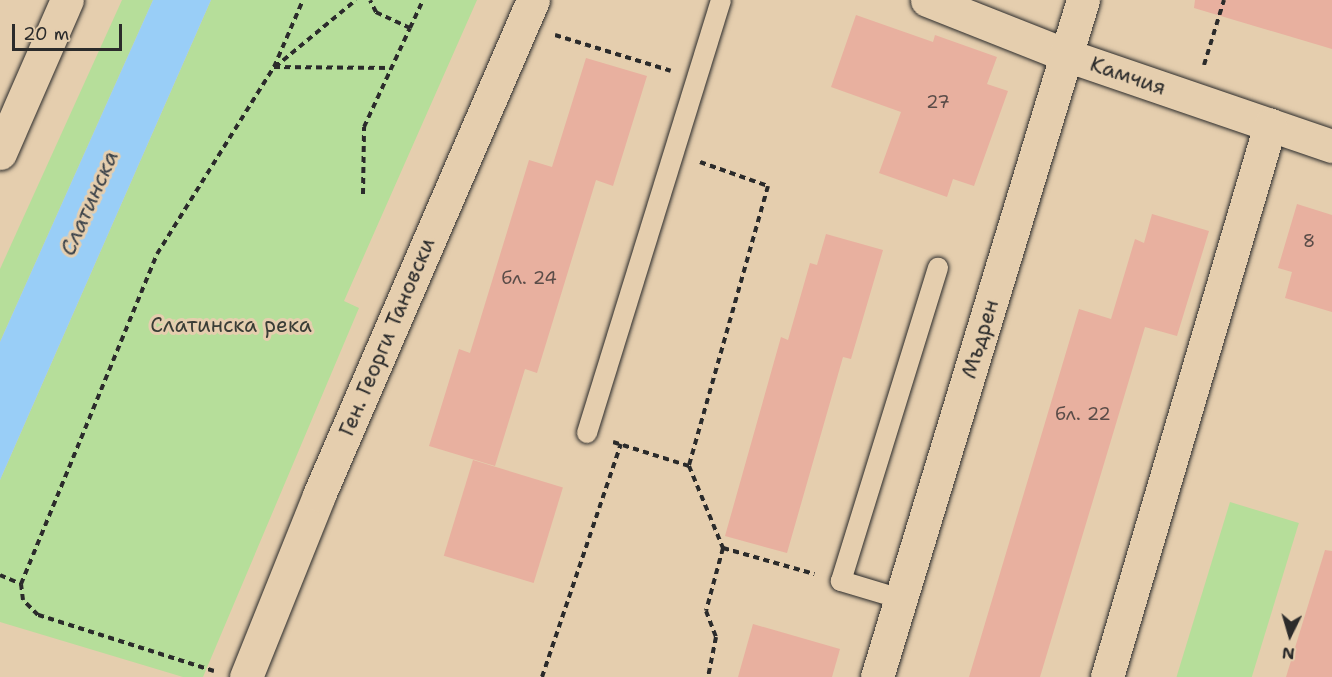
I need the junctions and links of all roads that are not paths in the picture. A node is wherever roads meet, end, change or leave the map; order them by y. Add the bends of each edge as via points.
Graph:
1 (67, 0) edge
2 (721, 0) edge
3 (927, 0) edge
4 (1083, 0) edge
5 (528, 12) edge
6 (1066, 55) junction
7 (1270, 125) junction
8 (1332, 146) edge
9 (0, 153) edge
10 (938, 268) dead end
11 (587, 433) road end
12 (901, 598) junction
13 (235, 676) edge
14 (877, 677) edge
15 (1107, 677) edge

1 - 9 street
2 - 11 lane
3 - 6 street, Камчия
4 - 6 street, Мъдрен
5 - 13 street, Ген. Георги Тановски via 319,495
6 - 7 street, Камчия
6 - 12 street, Мъдрен
7 - 8 street, Камчия
7 - 15 street
10 - 12 lane via 842,581
12 - 14 street, Мъдрен

